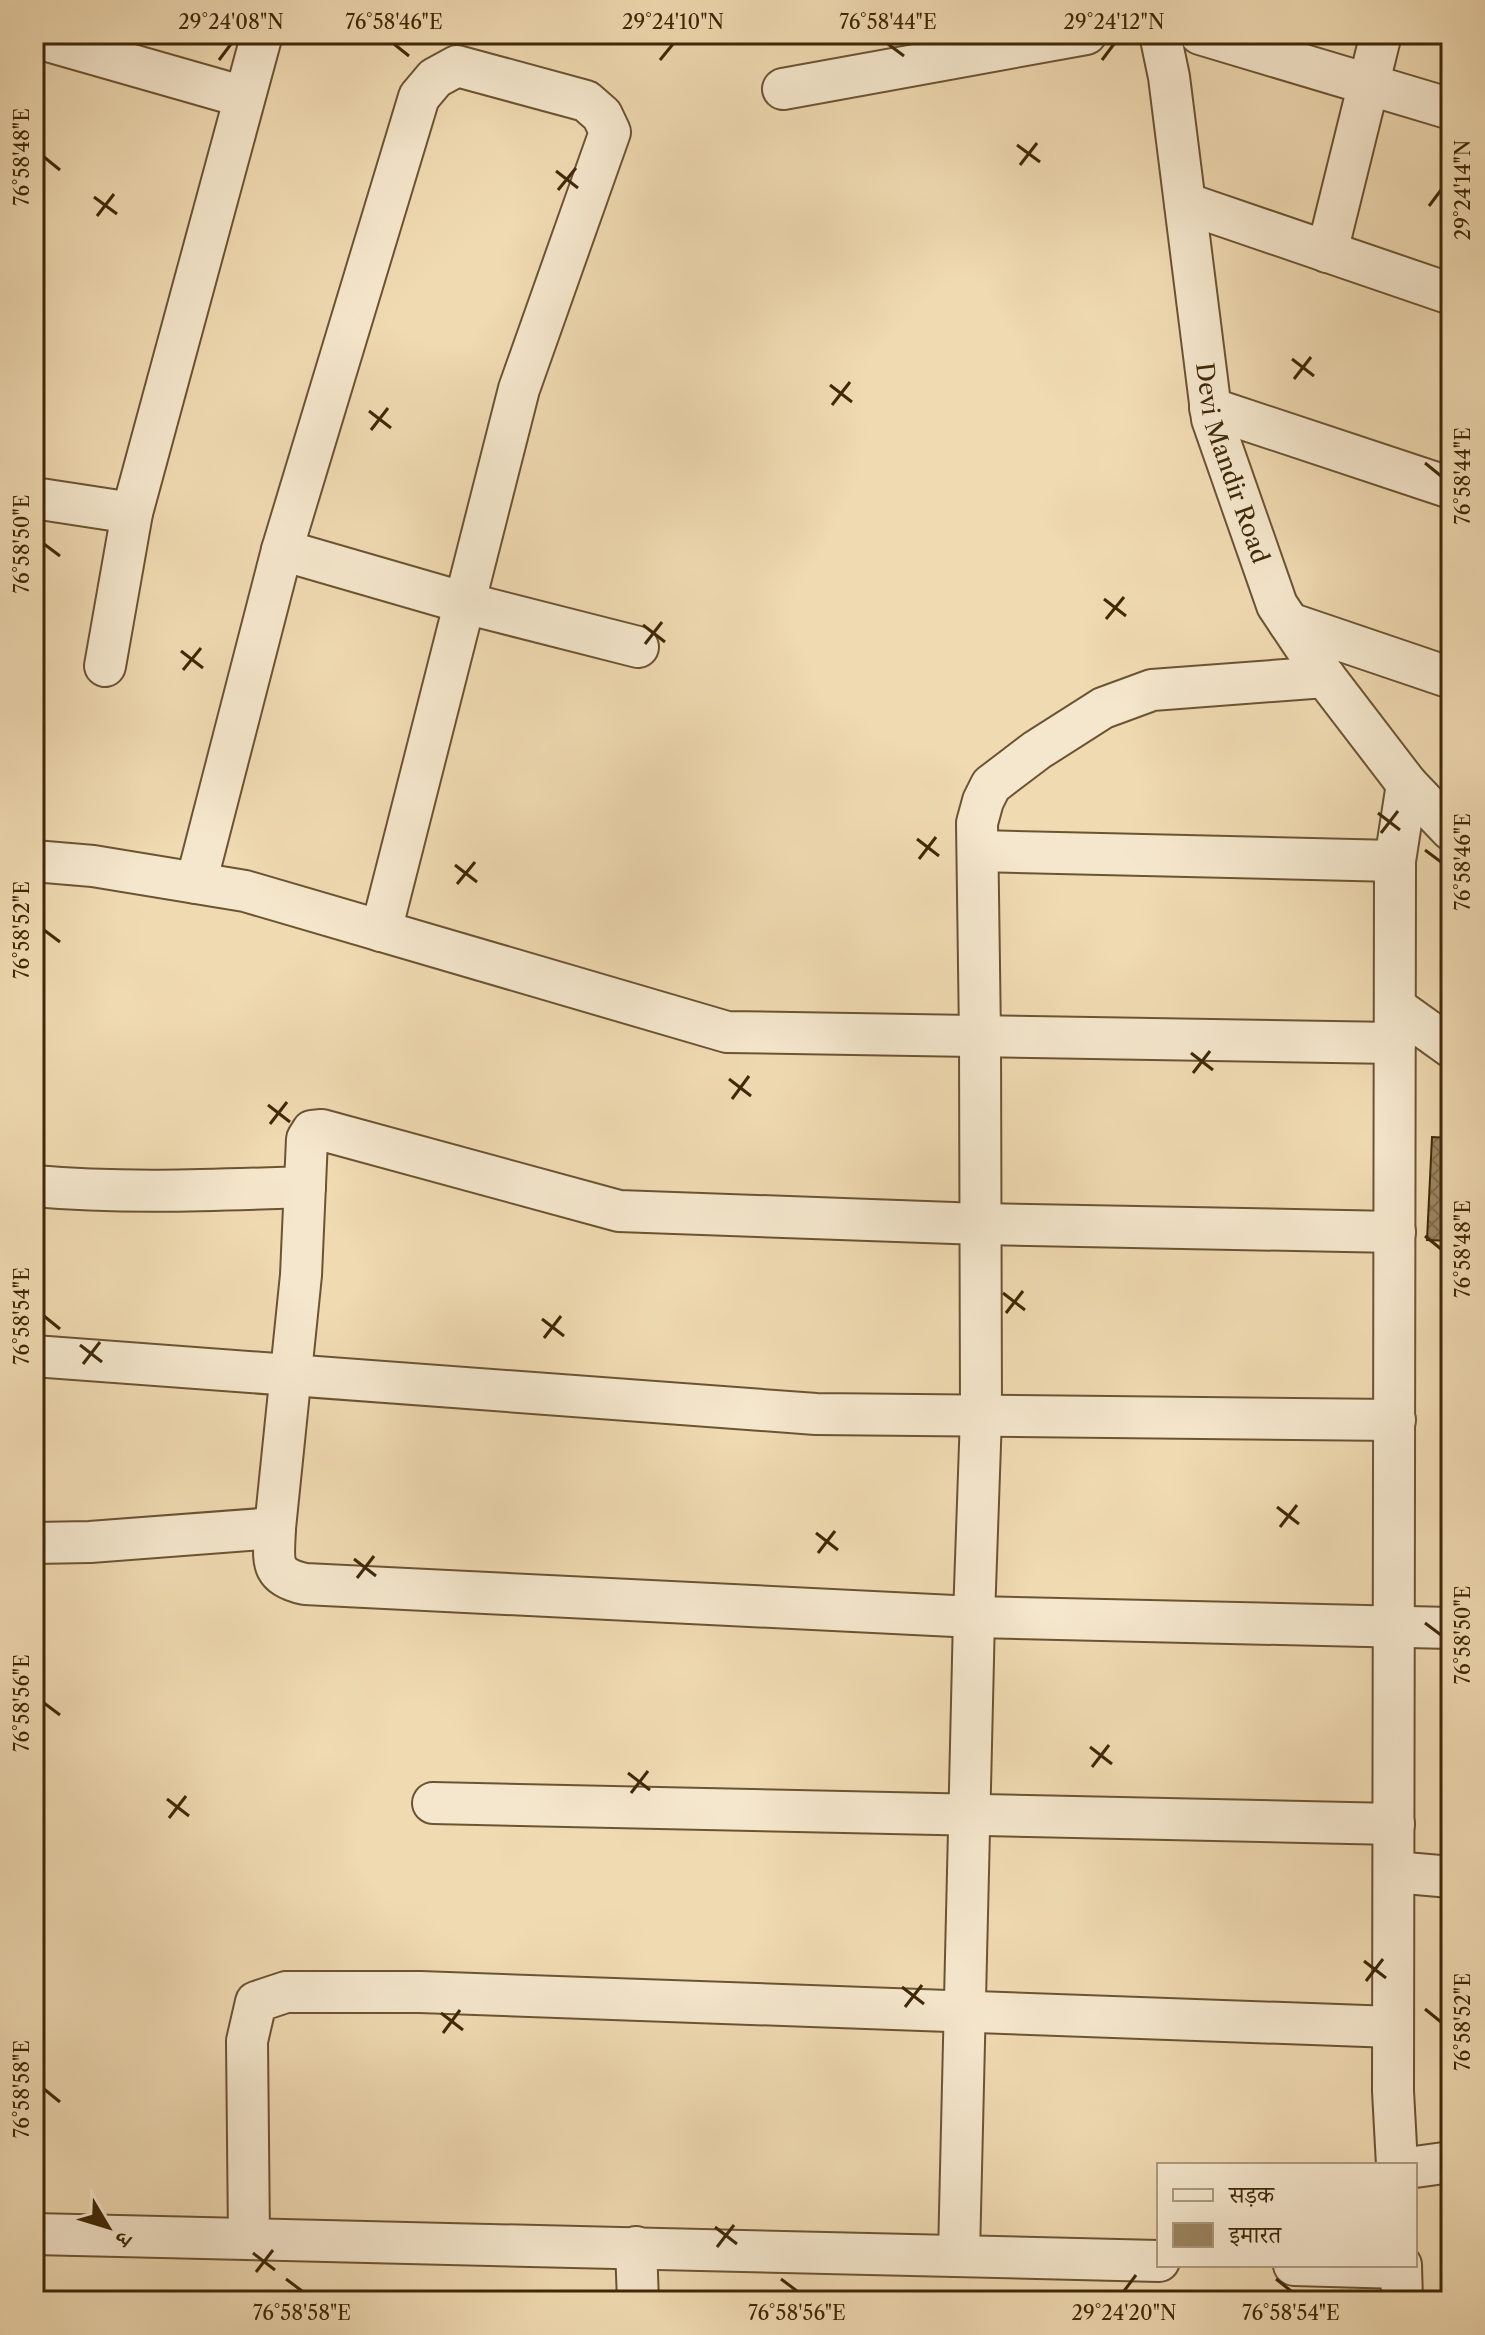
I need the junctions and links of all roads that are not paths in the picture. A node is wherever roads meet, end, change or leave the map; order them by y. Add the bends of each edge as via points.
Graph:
1 (262, 34) edge
2 (1086, 34) edge
3 (1160, 34) edge
4 (1200, 34) edge
5 (1381, 34) edge
6 (34, 37) edge
7 (1369, 84) junction
8 (783, 89) dead end
9 (244, 97) junction
10 (1451, 109) edge
11 (1185, 203) junction
12 (1327, 252) junction
13 (1451, 294) edge
14 (1210, 408) junction
15 (1451, 488) edge
16 (34, 498) edge
17 (132, 513) junction
18 (282, 550) junction
19 (465, 603) junction
20 (1289, 623) junction
21 (638, 647) dead end
22 (105, 666) dead end
23 (1325, 677) junction
24 (1451, 678) edge
25 (1407, 784) junction
26 (1451, 830) edge
27 (978, 851) junction
28 (34, 861) edge
29 (1395, 861) junction
30 (196, 883) junction
31 (381, 931) junction
32 (1395, 1025) junction
33 (980, 1036) junction
34 (1451, 1047) edge
35 (34, 1186) edge
36 (305, 1187) junction
37 (981, 1224) junction
38 (1395, 1232) junction
39 (34, 1356) edge
40 (291, 1374) junction
41 (981, 1416) junction
42 (1395, 1420) junction
43 (275, 1528) junction
44 (34, 1543) edge
45 (974, 1617) junction
46 (1394, 1626) junction
47 (1451, 1628) edge
48 (433, 1803) dead end
49 (969, 1813) junction
50 (1394, 1824) junction
51 (1394, 1872) junction
52 (1451, 1877) edge
53 (964, 2011) junction
54 (1393, 2027) junction
55 (1451, 2162) edge
56 (1397, 2163) edge
57 (1417, 2167) edge
58 (34, 2234) edge
59 (249, 2239) junction
60 (636, 2247) junction
61 (959, 2255) junction
62 (1157, 2261) edge
63 (1310, 2267) edge
64 (1401, 2278) edge
65 (638, 2301) edge

1 - 9 street
2 - 8 street
3 - 11 street, Devi Mandir Road
4 - 7 street
5 - 7 street
6 - 9 street
7 - 10 street
7 - 12 street
9 - 17 street
11 - 12 street
11 - 14 street, Devi Mandir Road
12 - 13 street
14 - 15 street
14 - 20 street, Devi Mandir Road via 1277,605
16 - 17 street
17 - 22 street
18 - 19 street
18 - 19 street via 419,97 435,78 457,66 586,101 602,115 610,132 519,389
18 - 30 street
19 - 21 street
19 - 31 street
20 - 23 street, Devi Mandir Road
20 - 24 street
23 - 25 street, Devi Mandir Road
23 - 27 street via 1152,690 1103,708 991,785 977,823
25 - 26 street, Devi Mandir Road
25 - 29 street
27 - 29 street
27 - 33 street
28 - 30 street
29 - 32 street
30 - 31 street via 245,891
31 - 33 street via 727,1032
32 - 33 street
32 - 34 street
32 - 38 street
33 - 37 street
35 - 36 street via 188,1191
36 - 37 street via 307,1139 312,1131 322,1130 619,1211
36 - 40 street
37 - 38 street
37 - 41 street
38 - 42 street
39 - 40 street
40 - 41 street via 816,1414
40 - 43 street
41 - 42 street
41 - 45 street
42 - 46 street
43 - 44 street
43 - 45 street via 278,1572 288,1581 305,1584
45 - 46 street
45 - 49 street
46 - 47 street
46 - 50 street
48 - 49 street
49 - 50 street
49 - 53 street
50 - 51 street
51 - 52 street
51 - 54 street
53 - 54 street
53 - 59 street via 286,1992 256,2002 247,2041
53 - 61 street
54 - 56 street
55 - 57 street
58 - 59 street
59 - 60 street
60 - 61 street
60 - 65 street
61 - 62 street
63 - 64 street

